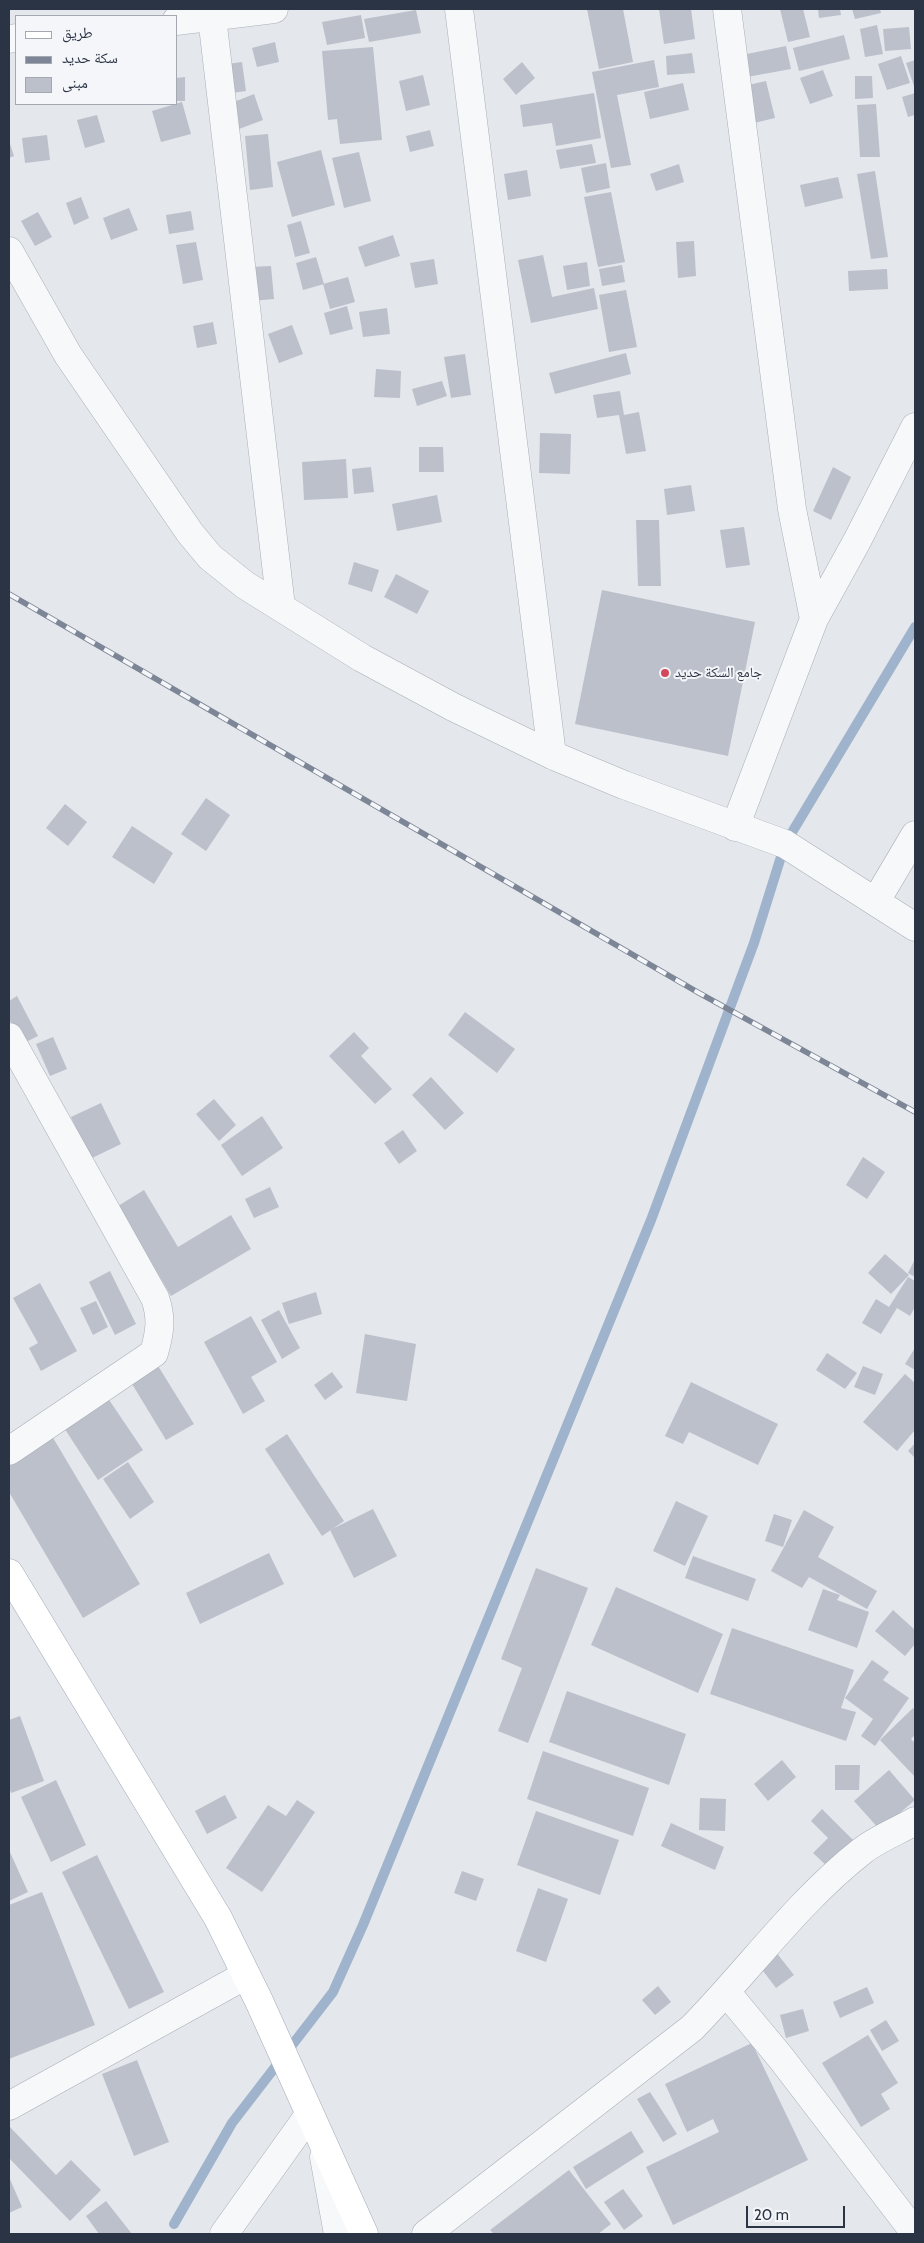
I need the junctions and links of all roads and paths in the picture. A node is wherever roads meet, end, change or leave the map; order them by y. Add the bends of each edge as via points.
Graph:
1 (274, 9) edge
2 (459, 9) edge
3 (727, 9) edge
4 (212, 17) junction
5 (178, 21) edge
6 (9, 252) edge
7 (915, 427) edge
8 (281, 607) junction
9 (814, 618) junction
10 (552, 755) junction
11 (735, 827) junction
12 (915, 835) edge
13 (876, 901) junction
14 (915, 928) edge
15 (9, 1037) edge
16 (9, 1451) edge
17 (9, 1573) edge
18 (915, 1821) edge
19 (246, 1975) junction
20 (727, 1992) junction
21 (9, 2106) edge
22 (310, 2115) junction
23 (915, 2233) edge
24 (224, 2234) edge
25 (338, 2234) edge
26 (364, 2234) edge
27 (426, 2234) edge

1 - 4 street
2 - 10 street
3 - 9 street via 792,509
4 - 5 street
4 - 8 street
6 - 8 street via 68,355 190,533 210,557
7 - 9 street
8 - 10 street via 362,658
9 - 11 street
10 - 11 street
11 - 13 street via 785,844
12 - 13 street
13 - 14 street
15 - 16 street via 155,1298 160,1332 154,1353
17 - 19 main road via 214,1910
18 - 20 street via 862,1850 790,1917
19 - 21 street
19 - 22 main road
20 - 23 street
20 - 27 street via 692,2028
22 - 24 street
22 - 25 street
22 - 26 main road

